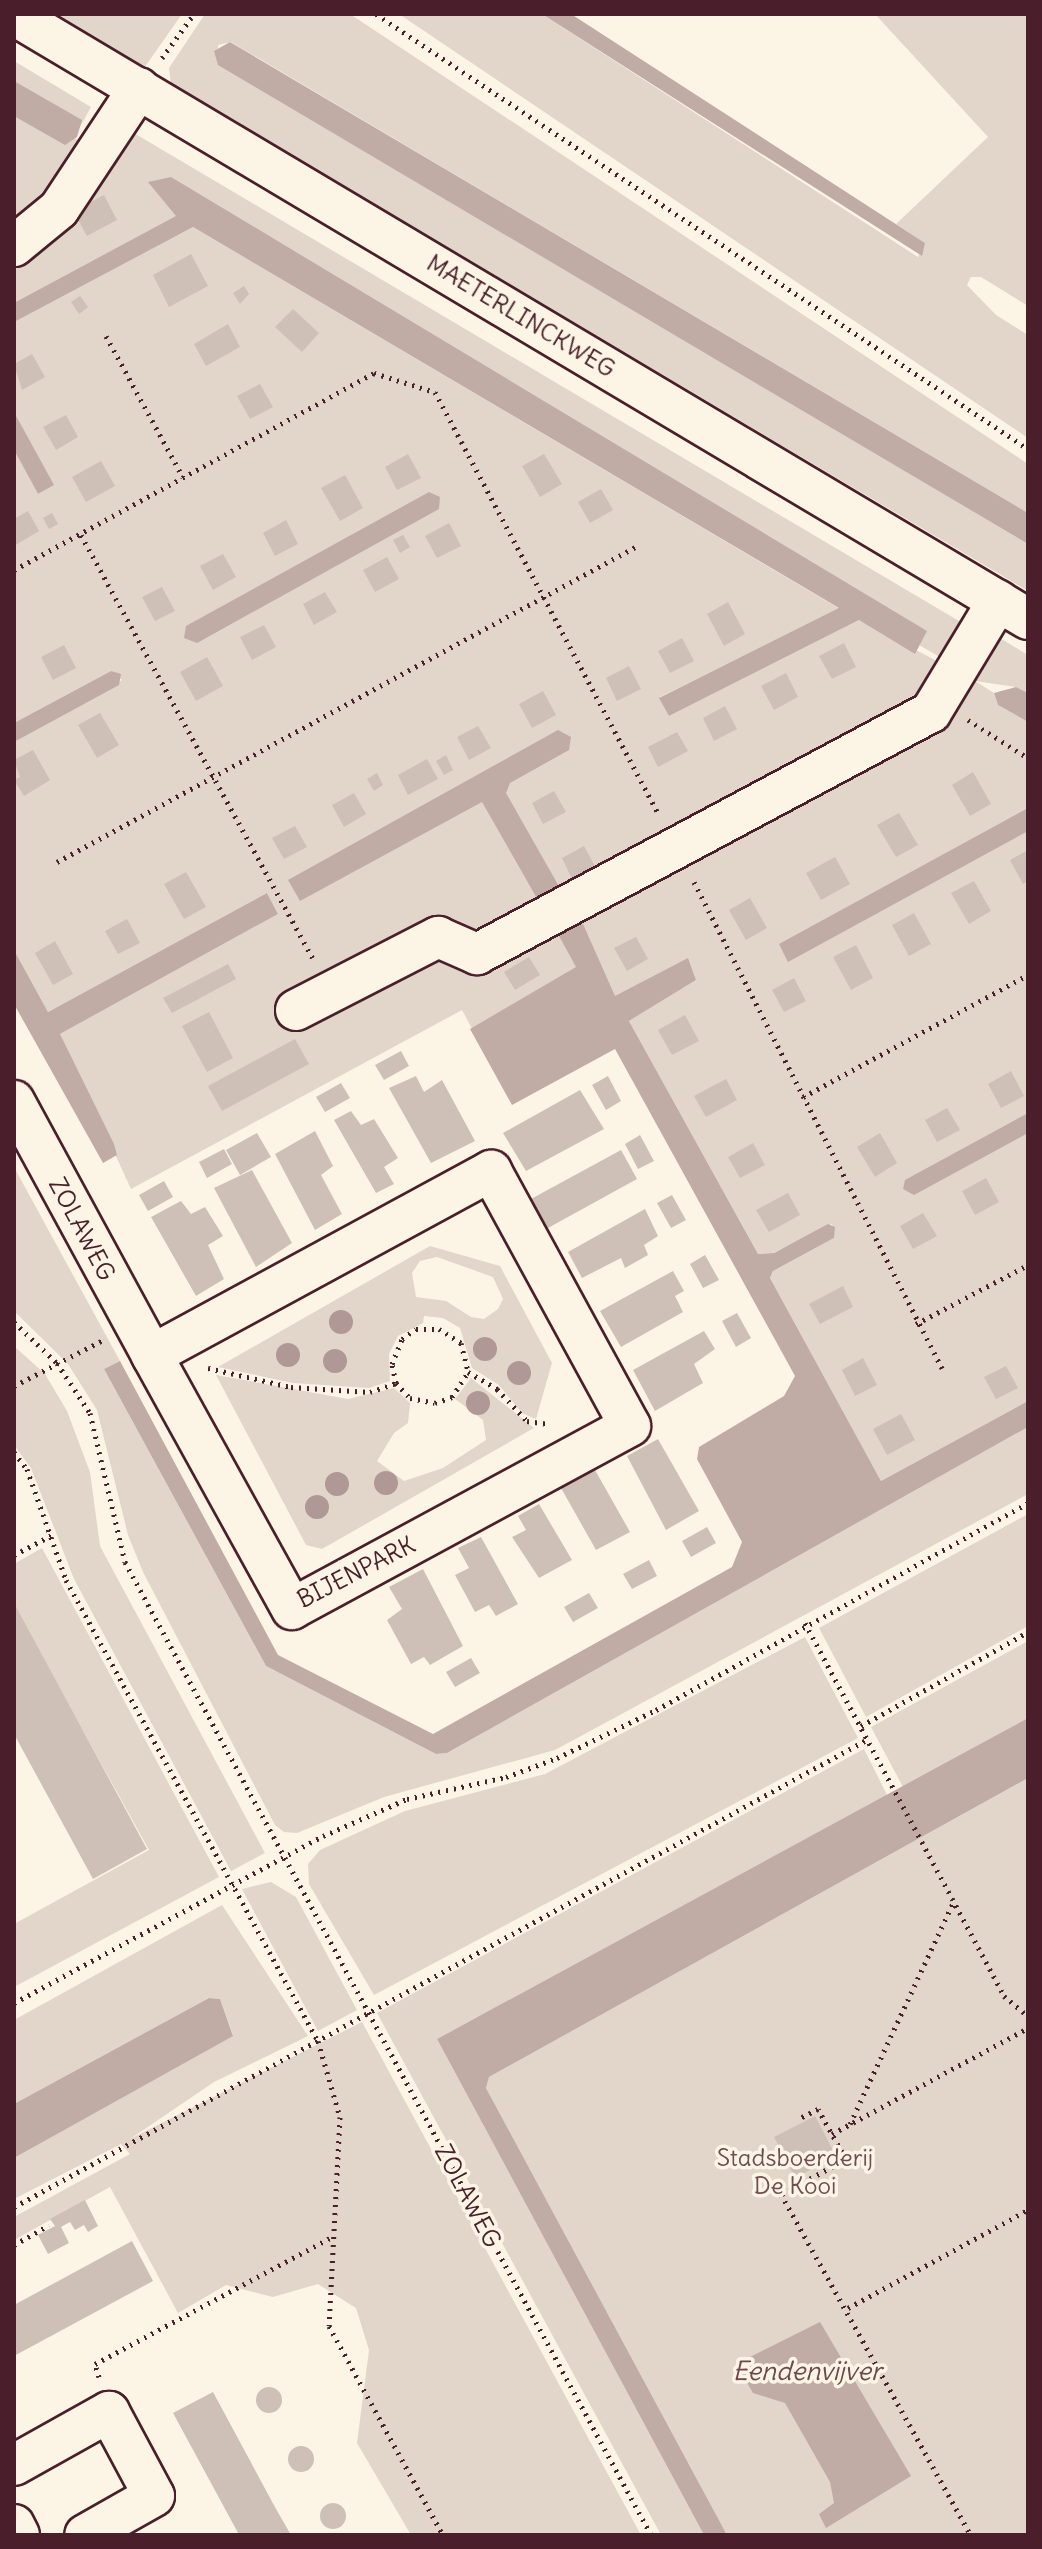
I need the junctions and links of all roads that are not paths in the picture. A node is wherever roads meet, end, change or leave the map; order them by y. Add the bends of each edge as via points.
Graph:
1 (14, 15) edge
2 (139, 88) junction
3 (14, 246) edge
4 (1013, 610) edge
5 (296, 1010) dead end
6 (14, 1101) edge
7 (142, 1340) junction
8 (14, 2465) edge
9 (14, 2525) edge
10 (19, 2535) edge
11 (85, 2535) edge

1 - 2 street, MAETERLINCKWEG
2 - 3 street via 59,209
2 - 4 street, MAETERLINCKWEG
4 - 5 street via 931,712 477,954 438,937
6 - 7 street, ZOLAWEG
7 - 7 street, BIJENPARK via 292,1609 630,1426 491,1171
8 - 11 street via 109,2412 154,2496
9 - 10 street

